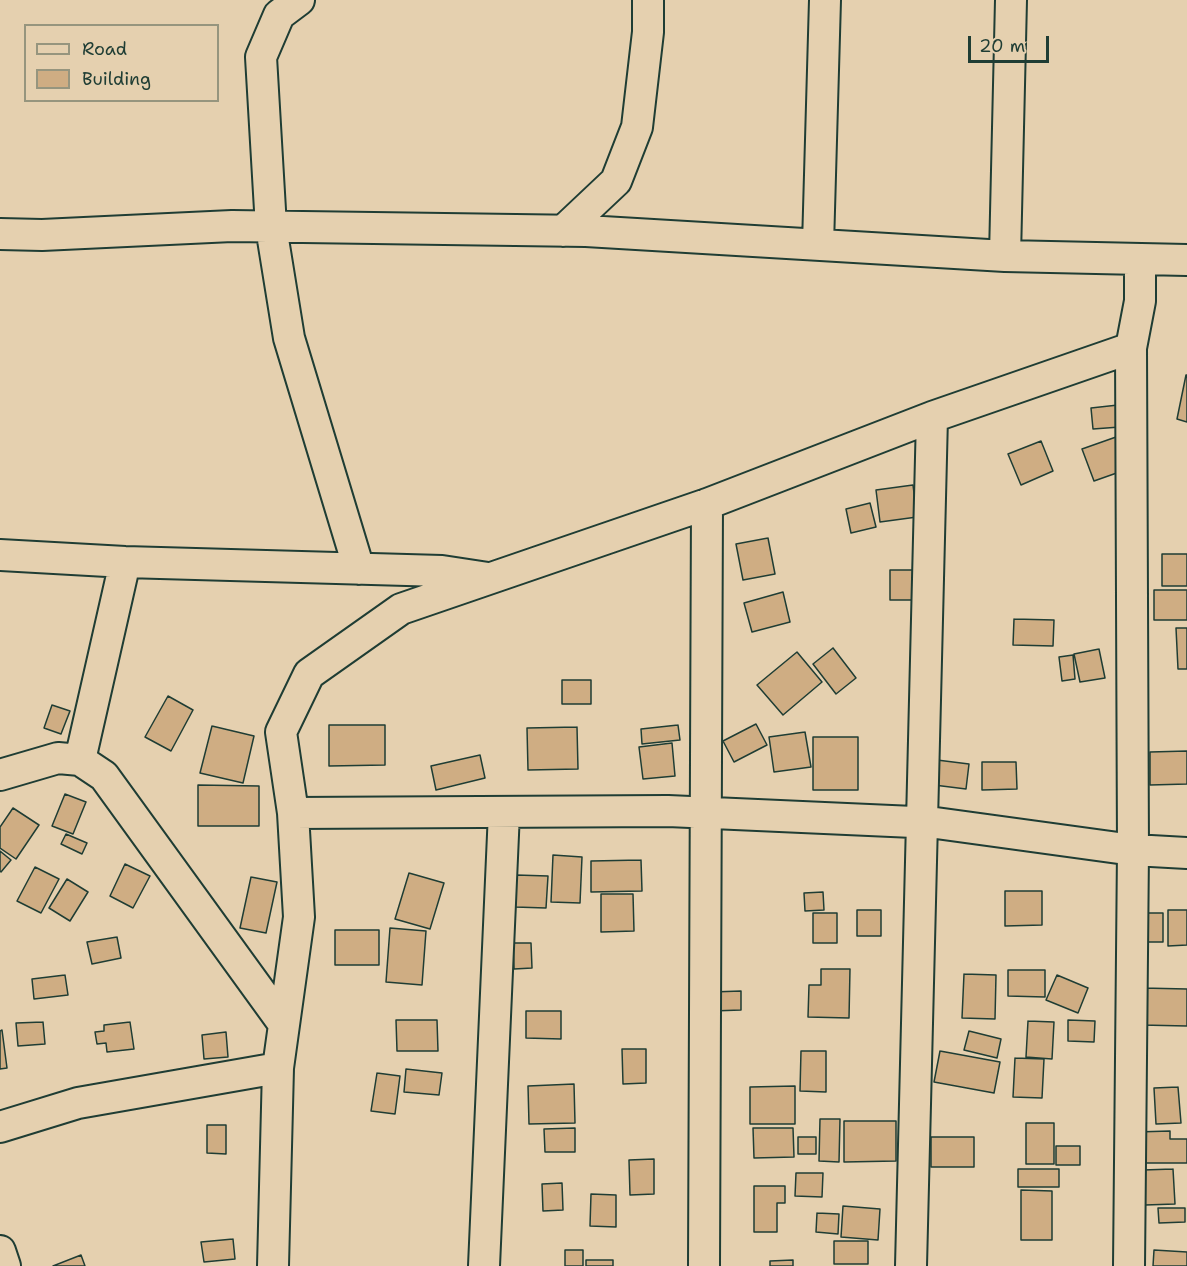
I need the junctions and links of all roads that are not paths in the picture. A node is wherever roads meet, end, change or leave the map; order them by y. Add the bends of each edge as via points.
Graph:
1 (299, 0) edge
2 (648, 0) edge
3 (825, 0) edge
4 (1011, 0) edge
5 (271, 227) junction
6 (563, 231) junction
7 (0, 234) edge
8 (818, 245) junction
9 (1005, 256) junction
10 (1140, 260) junction
11 (1187, 260) edge
12 (1131, 348) junction
13 (932, 417) junction
14 (707, 504) junction
15 (0, 555) edge
16 (125, 562) junction
17 (359, 568) junction
18 (492, 578) junction
19 (80, 759) junction
20 (0, 775) edge
21 (504, 812) junction
22 (293, 813) junction
23 (705, 813) junction
24 (921, 823) junction
25 (1133, 850) junction
26 (1187, 853) edge
27 (283, 1023) junction
28 (278, 1068) junction
29 (0, 1127) edge
30 (0, 1251) edge
31 (5, 1266) edge
32 (273, 1266) edge
33 (484, 1266) edge
34 (704, 1266) edge
35 (911, 1266) edge
36 (1129, 1266) edge

1 - 5 street via 279,15 261,57
2 - 6 street via 637,127 616,181
3 - 8 street
4 - 9 street
5 - 6 street
5 - 7 street
5 - 17 street via 289,338
6 - 8 street
8 - 9 street
9 - 10 street
10 - 11 street
10 - 12 street via 1140,301
12 - 13 street
12 - 25 street
13 - 14 street
13 - 24 street
14 - 18 street
14 - 23 street
15 - 16 street
16 - 17 street
16 - 19 street
17 - 18 street via 442,571
18 - 22 street via 401,609 309,674 281,732
19 - 20 street via 58,758
19 - 27 street via 104,776
21 - 22 street
21 - 23 street
21 - 33 street
22 - 27 street via 298,917
23 - 24 street
23 - 34 street
24 - 25 street
24 - 35 street
25 - 26 street
25 - 36 street
27 - 28 street
28 - 29 street via 78,1103
28 - 32 street
30 - 31 street

